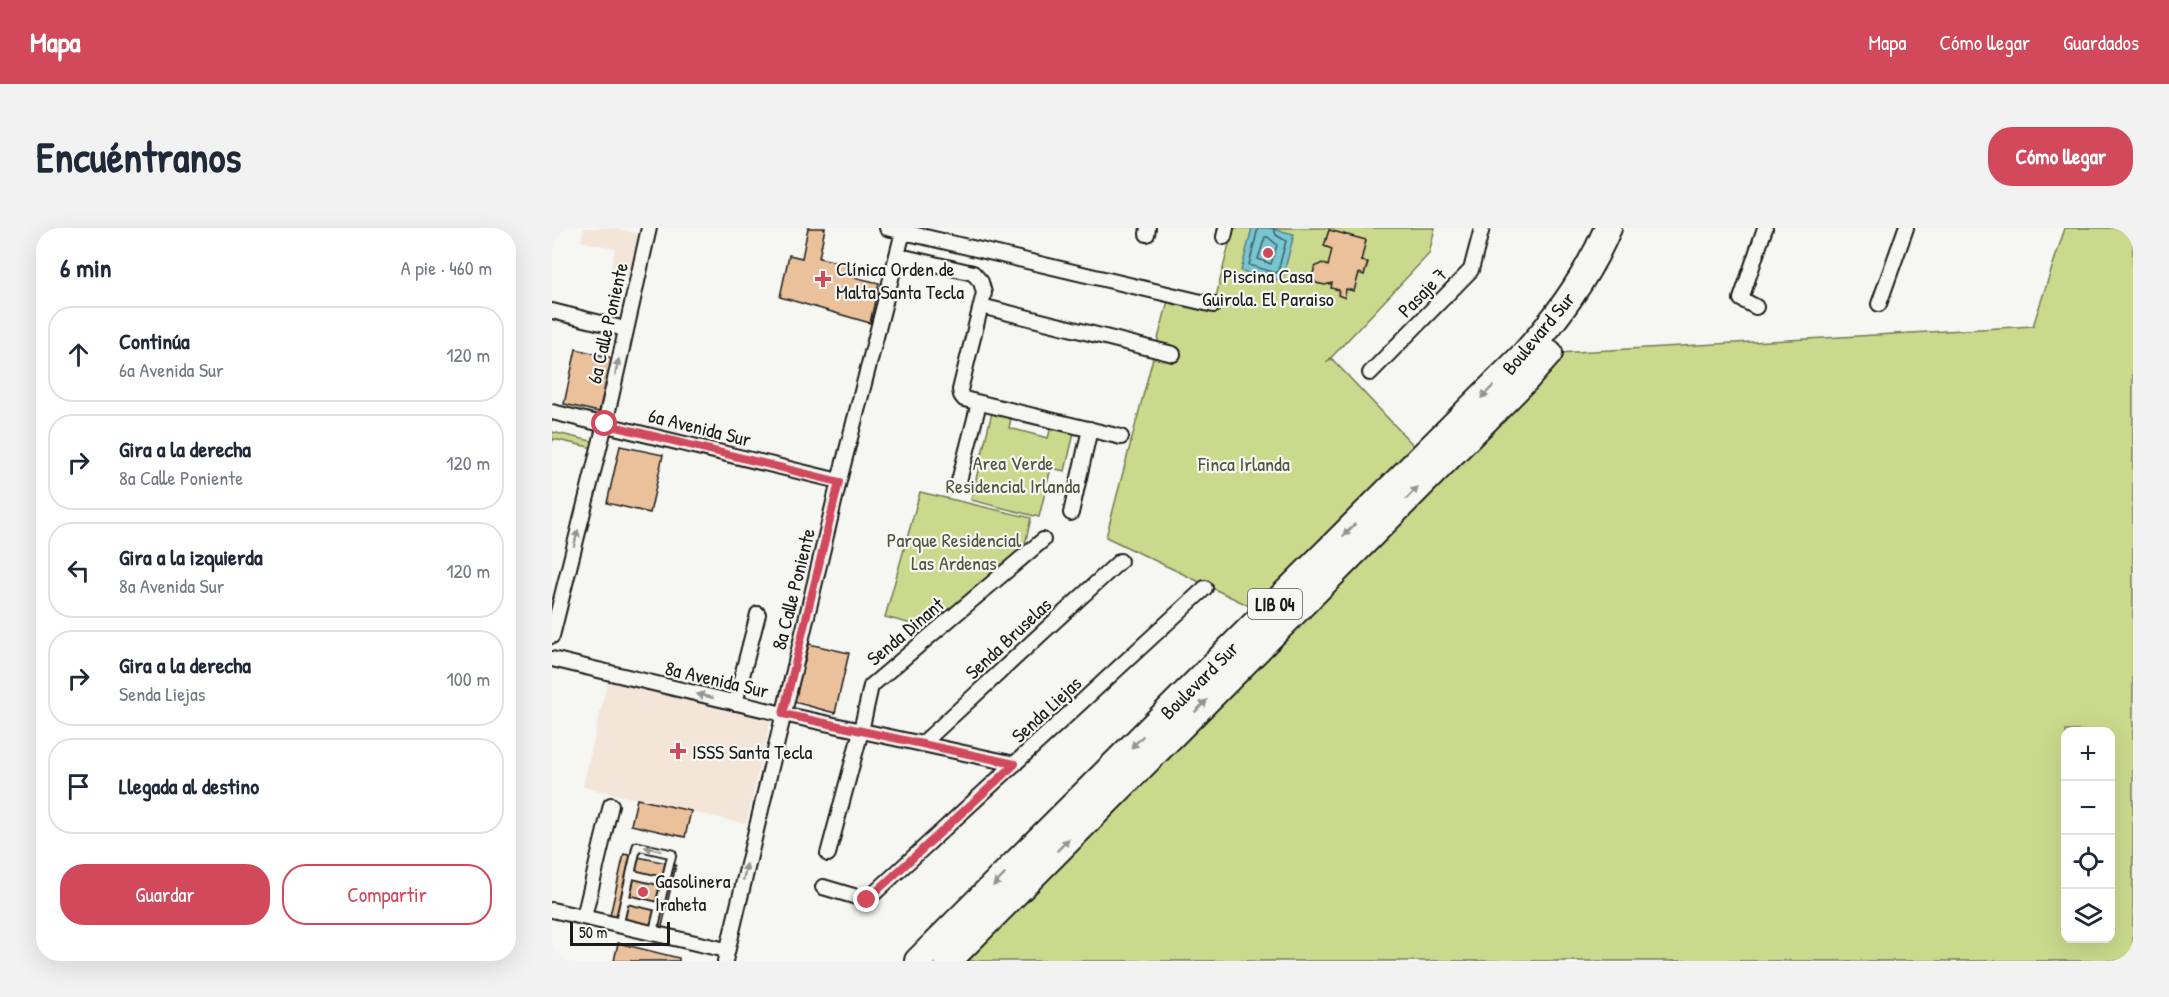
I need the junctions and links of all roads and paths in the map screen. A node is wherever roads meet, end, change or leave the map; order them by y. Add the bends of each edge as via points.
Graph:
1 (649, 228) edge
2 (887, 228) edge
3 (1482, 228) edge
4 (1608, 228) edge
5 (1624, 228) edge
6 (1765, 228) edge
7 (1906, 228) edge
8 (904, 230) edge
9 (897, 257) junction
10 (1879, 304) dead end
11 (1214, 305) dead end
12 (981, 306) junction
13 (1756, 307) dead end
14 (552, 312) edge
15 (625, 329) junction
16 (1173, 354) dead end
17 (1370, 373) dead end
18 (979, 403) junction
19 (552, 412) edge
20 (605, 424) junction
21 (1090, 429) junction
22 (1121, 437) dead end
23 (959, 481) dead end
24 (839, 482) junction
25 (1071, 513) dead end
26 (1043, 540) dead end
27 (1120, 561) dead end
28 (1206, 588) dead end
29 (758, 614) dead end
30 (552, 636) edge
31 (552, 659) edge
32 (735, 703) junction
33 (783, 714) junction
34 (861, 731) junction
35 (922, 744) junction
36 (1015, 764) junction
37 (610, 805) dead end
38 (828, 854) dead end
39 (631, 874) junction
40 (665, 882) junction
41 (823, 887) dead end
42 (625, 899) junction
43 (660, 907) junction
44 (552, 910) edge
45 (584, 917) junction
46 (619, 925) junction
47 (653, 933) junction
48 (726, 955) edge
49 (918, 961) edge
50 (948, 961) edge

1 - 15 street, 6a Calle Poniente
2 - 8 street
3 - 17 street, Pasaje 7 via 1471,270
4 -> 49 highway, Boulevard Sur / LIB 04 via 1564,305 1524,355
50 -> 5 highway, Boulevard Sur / LIB 04 via 1525,380 1585,303
6 - 13 street via 1741,299
7 - 10 street
8 - 9 street, 8a Calle Poniente
8 - 11 street
9 - 12 street via 973,273 984,288
9 - 24 street, 8a Calle Poniente
12 - 16 street
12 - 18 street via 960,390 964,399
14 - 15 street
20 -> 15 street, 6a Calle Poniente
18 - 21 street
18 - 23 street
19 - 20 street, 6a Avenida Sur
20 - 24 street, 6a Avenida Sur
30 -> 20 street, 6a Calle Poniente
21 - 22 street
21 - 25 street
24 - 33 street, 8a Calle Poniente
26 - 34 street, Senda Dinant via 871,686
27 - 35 street, Senda Bruselas
28 - 36 street, Senda Liejas
29 - 32 street
32 -> 31 street, 8a Avenida Sur
32 - 33 street, 8a Avenida Sur
33 - 34 street, 8a Avenida Sur
48 -> 33 street, 8a Calle Poniente
34 - 35 street, 8a Avenida Sur
34 - 38 street, Senda Dinant
35 - 36 street, 8a Avenida Sur
36 - 41 street, Senda Liejas via 867,900
37 - 45 street
39 - 40 lane
40 -> 39 lane via 672,854 637,846
39 - 42 lane
40 - 43 lane
42 - 43 lane
42 - 46 lane
43 - 47 lane
44 - 45 street
45 - 46 street
46 - 47 street
47 - 48 street

